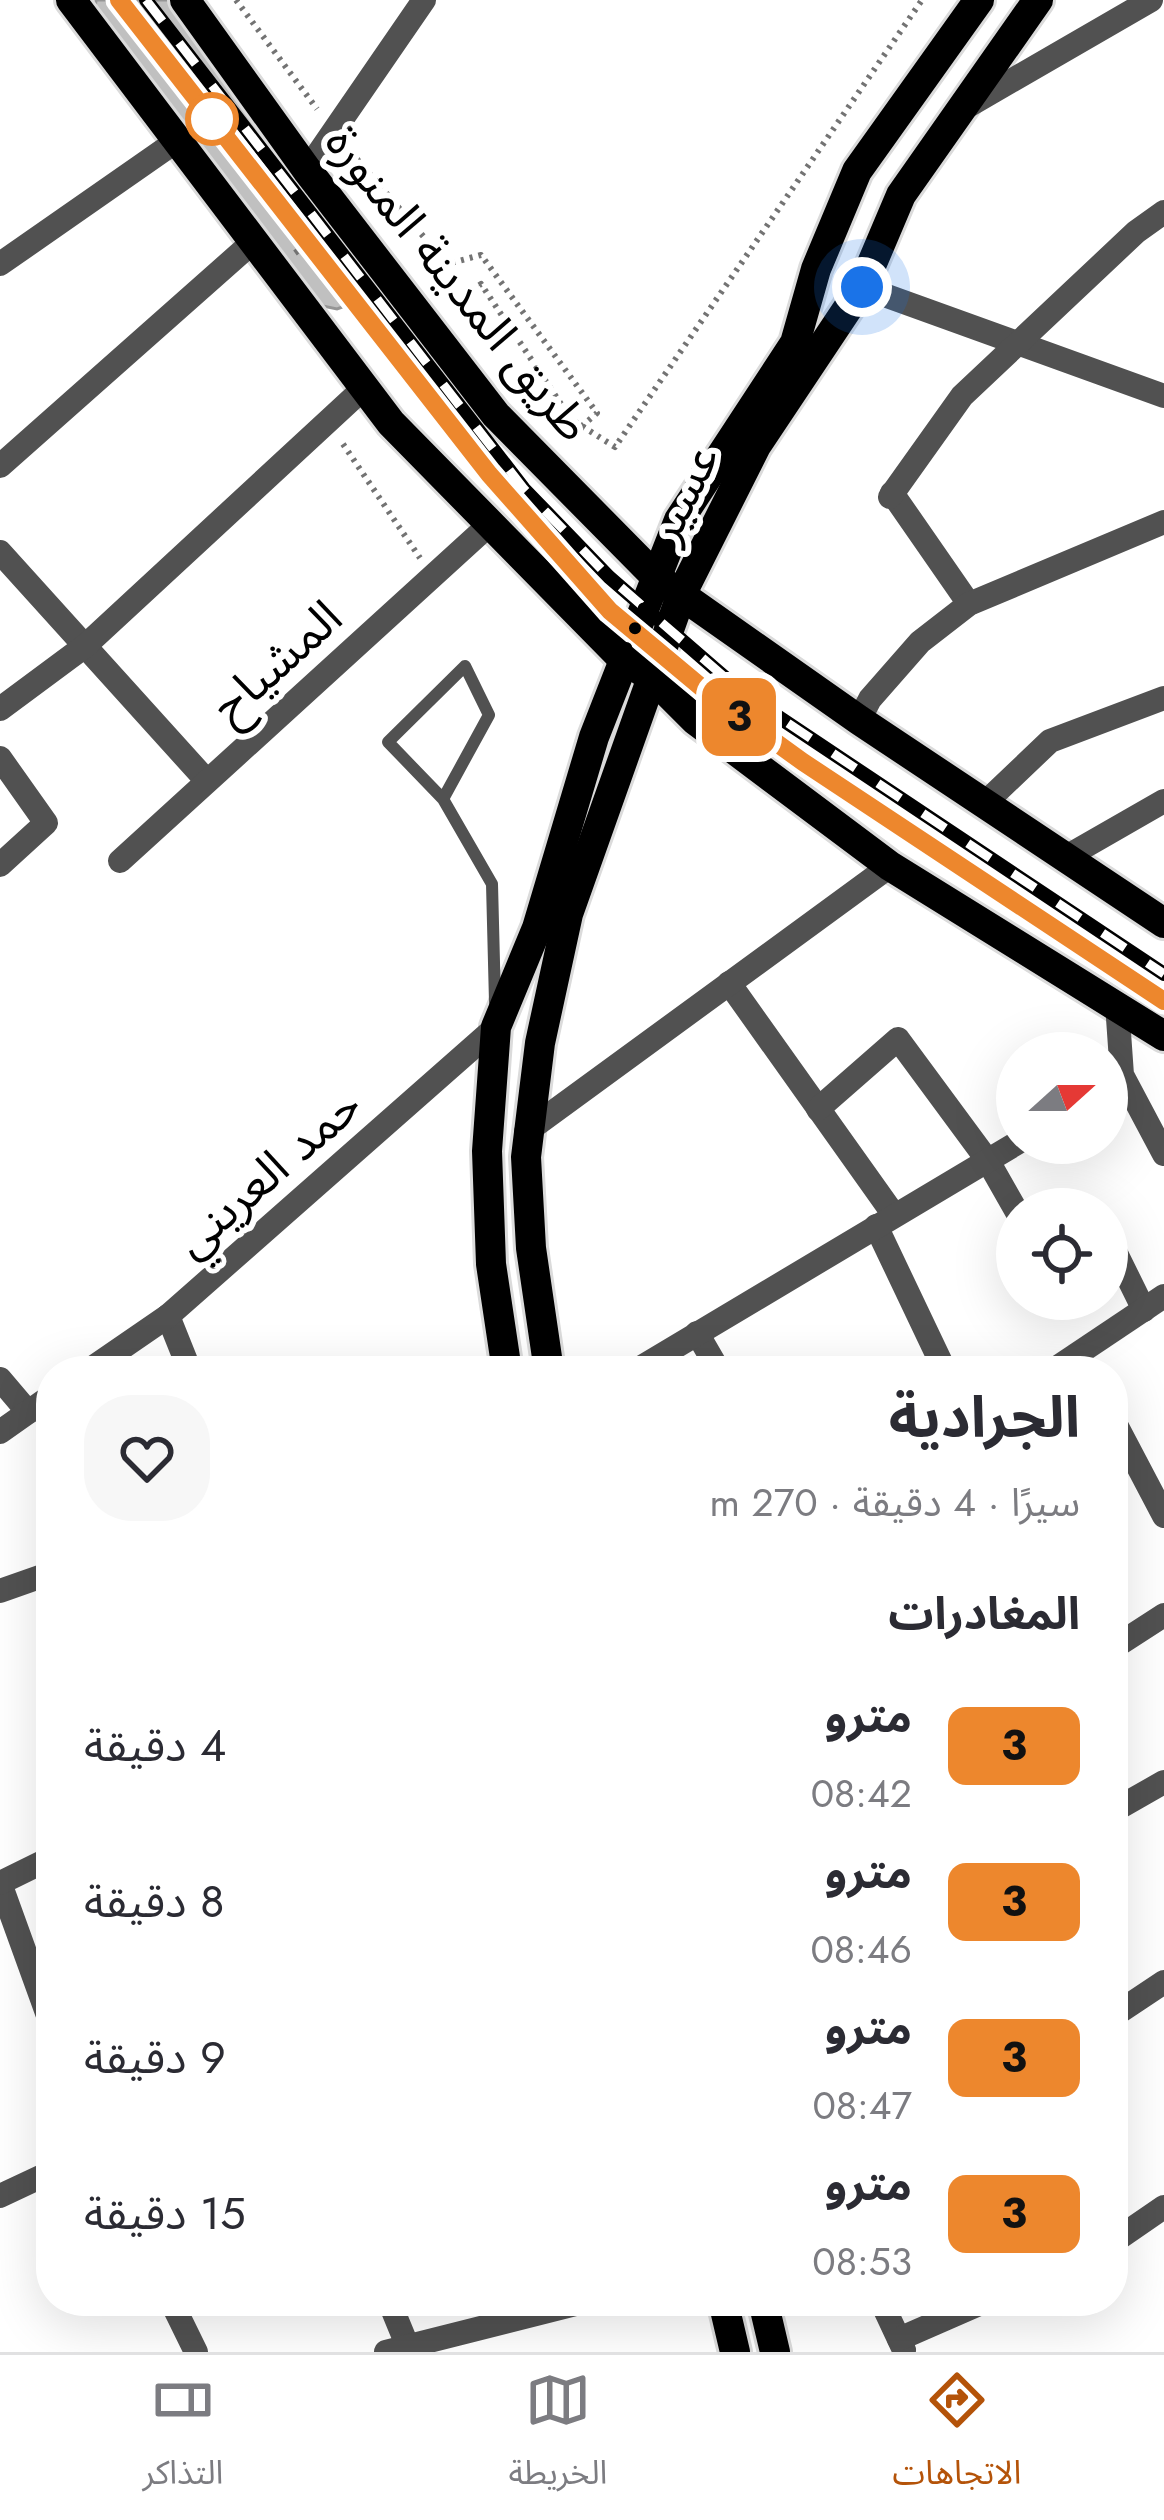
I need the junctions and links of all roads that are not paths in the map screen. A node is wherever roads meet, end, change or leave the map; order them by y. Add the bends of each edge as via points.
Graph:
1 (71, 0) edge
2 (185, 0) edge
3 (424, 0) edge
4 (979, 0) edge
5 (1038, 0) edge
6 (1151, 0) edge
7 (960, 110) junction
8 (178, 140) junction
9 (307, 170) junction
10 (1164, 212) edge
11 (254, 241) junction
12 (0, 264) edge
13 (862, 287) junction
14 (1016, 345) junction
15 (365, 387) junction
16 (1164, 396) edge
17 (0, 466) edge
18 (1164, 522) edge
19 (490, 524) junction
20 (0, 552) edge
21 (670, 585) junction
22 (969, 604) junction
23 (85, 646) junction
24 (622, 658) junction
25 (654, 679) junction
26 (1164, 698) edge
27 (0, 709) edge
28 (859, 721) junction
29 (0, 758) edge
30 (206, 780) junction
31 (443, 799) junction
32 (1164, 801) edge
33 (986, 802) junction
34 (1068, 856) junction
35 (120, 861) dead end
36 (0, 865) edge
37 (890, 866) junction
38 (1164, 922) edge
39 (729, 982) junction
40 (1117, 1004) junction
41 (496, 1027) junction
42 (1116, 1032) edge
43 (1164, 1036) edge
44 (1128, 1100) edge
45 (818, 1109) junction
46 (526, 1132) junction
47 (1164, 1154) edge
48 (996, 1156) edge
49 (988, 1161) junction
50 (1003, 1188) edge
51 (885, 1220) junction
52 (1128, 1265) edge
53 (1154, 1303) edge
54 (168, 1316) junction
55 (697, 1334) junction
56 (110, 1356) edge
57 (184, 1356) edge
58 (505, 1356) edge
59 (547, 1356) edge
60 (660, 1356) edge
61 (710, 1356) edge
62 (939, 1356) edge
63 (1090, 1356) edge
64 (0, 1379) edge
65 (36, 1406) edge
66 (28, 1412) junction
67 (0, 1432) edge
68 (1128, 1448) edge
69 (1164, 1516) edge
70 (36, 1579) edge
71 (0, 1592) edge
72 (1164, 1615) edge
73 (1128, 1638) edge
74 (1164, 1782) edge
75 (1128, 1802) edge
76 (36, 1865) edge
77 (0, 1883) edge
78 (10, 1946) edge
79 (1164, 1982) edge
80 (36, 1995) edge
81 (1128, 2006) edge
82 (36, 2179) edge
83 (0, 2196) edge
84 (1164, 2207) edge
85 (1128, 2232) edge
86 (178, 2316) edge
87 (393, 2316) edge
88 (526, 2316) edge
89 (727, 2316) edge
90 (767, 2316) edge
91 (887, 2316) edge
92 (958, 2316) edge
93 (902, 2346) edge
94 (402, 2350) edge
95 (196, 2352) edge
96 (735, 2352) edge
97 (775, 2352) edge

1 - 8 main road
2 - 9 main road, طريق المدينة المنورة
3 - 9 street
4 - 21 main road, عسير via 857,171 794,343 680,520
5 - 7 main road, عسير
6 - 7 street
7 - 13 main road, عسير via 901,195
8 - 11 main road
8 - 12 street
9 - 21 main road, طريق المدينة المنورة via 496,416
10 - 14 street
11 - 15 main road
11 - 17 street
13 - 14 street
13 - 21 main road, عسير
14 - 16 street
14 - 22 street via 962,396 891,495
15 - 19 main road
15 - 23 street
18 - 22 street
19 - 24 main road
19 - 30 street, المشياح
20 - 23 street
21 - 24 main road, عسير
21 - 25 main road, عسير
21 - 28 main road, طريق المدينة المنورة
22 - 28 street via 920,642
23 - 27 street
23 - 30 street
24 - 25 main road
24 - 41 main road, عسير via 537,928
25 - 37 main road via 695,720
25 - 46 main road, عسير via 568,914
26 - 33 street via 1050,741
28 - 33 main road, طريق المدينة المنورة
29 - 36 street via 46,824
30 - 35 street, المشياح
31 - 31 lane via 388,742 465,666 489,715
31 - 41 lane via 492,884
32 - 34 street
33 - 34 main road, طريق المدينة المنورة
34 - 38 main road, طريق المدينة المنورة
37 - 39 street
37 - 40 main road
39 - 45 street
39 - 46 street
40 - 42 street
40 - 43 main road
41 - 54 street, حمد العريني
41 - 58 main road, عسير via 487,1151
44 - 47 street
45 - 49 street via 898,1039
45 - 51 street
46 - 59 main road, عسير
48 - 49 street
49 - 50 street
49 - 51 street
51 - 55 street
51 - 62 street
52 - 53 street
53 - 63 street
54 - 56 street, حمد العريني
54 - 57 street
55 - 60 street
55 - 61 street
64 - 66 street
65 - 66 street
66 - 67 street
68 - 69 street
70 - 71 street
72 - 73 street
74 - 75 street
76 - 77 street
77 - 78 street
78 - 80 street
79 - 81 street
82 - 83 street
84 - 85 street
86 - 95 street
87 - 94 street
88 - 94 street
89 - 96 main road
90 - 97 main road
91 - 93 street
92 - 93 street

